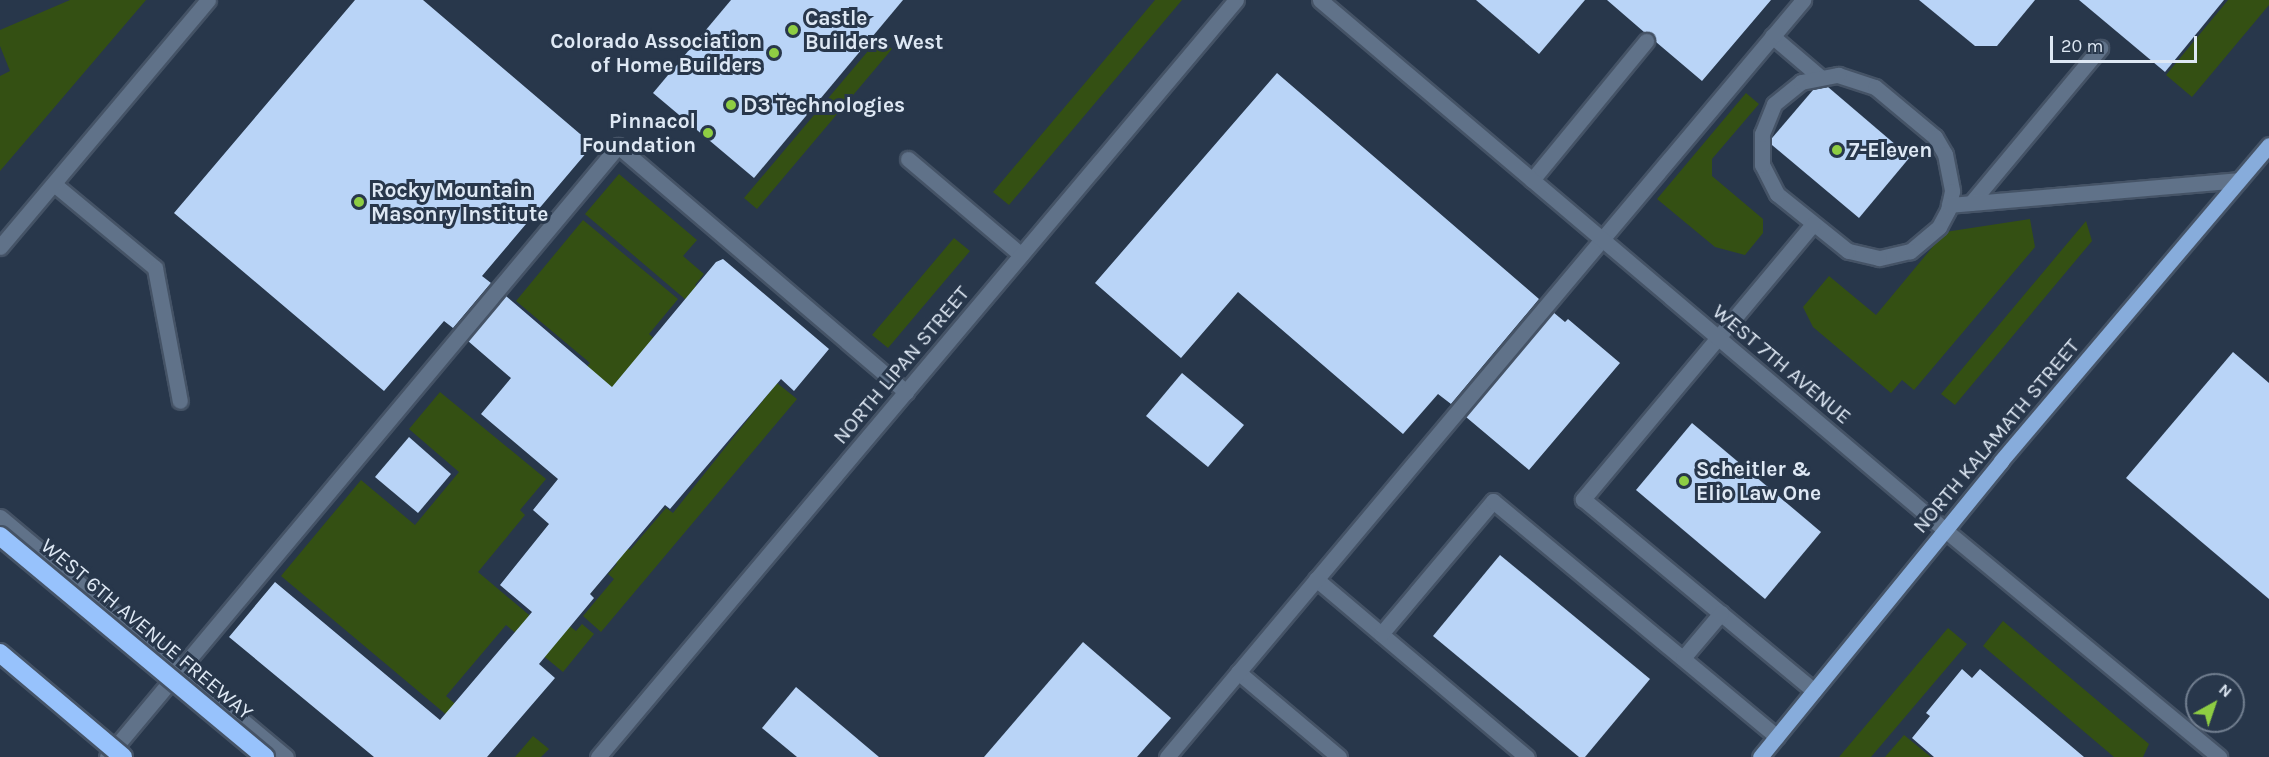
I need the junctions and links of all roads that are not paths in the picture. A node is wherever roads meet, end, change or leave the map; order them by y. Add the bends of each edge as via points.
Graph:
1 (208, 0) edge
2 (1236, 0) edge
3 (1320, 0) edge
4 (1803, 0) edge
5 (1772, 36) junction
6 (1646, 41) dead end
7 (2100, 48) dead end
8 (1820, 76) junction
9 (2269, 145) edge
10 (908, 159) dead end
11 (1532, 180) junction
12 (2239, 180) junction
13 (54, 184) junction
14 (1971, 203) junction
15 (1949, 205) junction
16 (1814, 224) junction
17 (1602, 239) junction
18 (0, 247) edge
19 (1021, 255) junction
20 (1718, 338) junction
21 (906, 392) junction
22 (180, 401) dead end
23 (0, 517) edge
24 (1945, 530) junction
25 (0, 536) edge
26 (1316, 579) junction
27 (1721, 613) junction
28 (1381, 634) junction
29 (0, 653) edge
30 (1683, 658) junction
31 (180, 669) junction
32 (1238, 672) junction
33 (1814, 691) junction
34 (1777, 737) junction
35 (106, 757) edge
36 (123, 757) edge
37 (264, 757) edge
38 (286, 757) edge
39 (598, 757) edge
40 (1167, 757) edge
41 (1339, 757) edge
42 (1527, 757) edge
43 (1760, 757) edge
44 (2219, 757) edge

1 - 13 street
2 - 19 street, NORTH LIPAN STREET
3 - 11 street, WEST 7TH AVENUE
4 - 5 street
5 - 8 street
5 - 17 street
6 - 11 street
7 - 14 street
8 - 15 street via 1838,75 1875,87 1935,137 1951,172
8 - 16 street via 1793,87 1774,104 1766,119 1760,150 1762,165 1777,194
9 - 12 main road, NORTH KALAMATH STREET
10 - 19 street
11 - 17 street, WEST 7TH AVENUE
12 - 14 street
12 - 24 main road, NORTH KALAMATH STREET
13 - 18 street
13 - 22 street via 155,268
14 - 15 street
15 - 16 street via 1940,227 1926,241 1895,257 1879,258 1848,251
16 - 20 street
17 - 20 street, WEST 7TH AVENUE
17 - 26 street
19 - 21 street, NORTH LIPAN STREET
20 - 24 street, WEST 7TH AVENUE
20 - 27 street via 1583,499
21 - 31 street via 618,146
21 - 39 street, NORTH LIPAN STREET
23 - 31 street
24 - 33 main road, NORTH KALAMATH STREET
24 - 44 street, WEST 7TH AVENUE
25 - 37 highway, WEST 6TH AVENUE FREEWAY, bridge
26 - 28 street
26 - 32 street
27 - 30 street
27 - 33 street
28 - 30 street via 1493,501
28 - 42 street
29 - 36 highway, bridge
30 - 34 street
31 - 35 street
31 - 38 street
32 - 40 street
32 - 41 street
33 - 34 main road, NORTH KALAMATH STREET
34 - 43 main road, NORTH KALAMATH STREET

